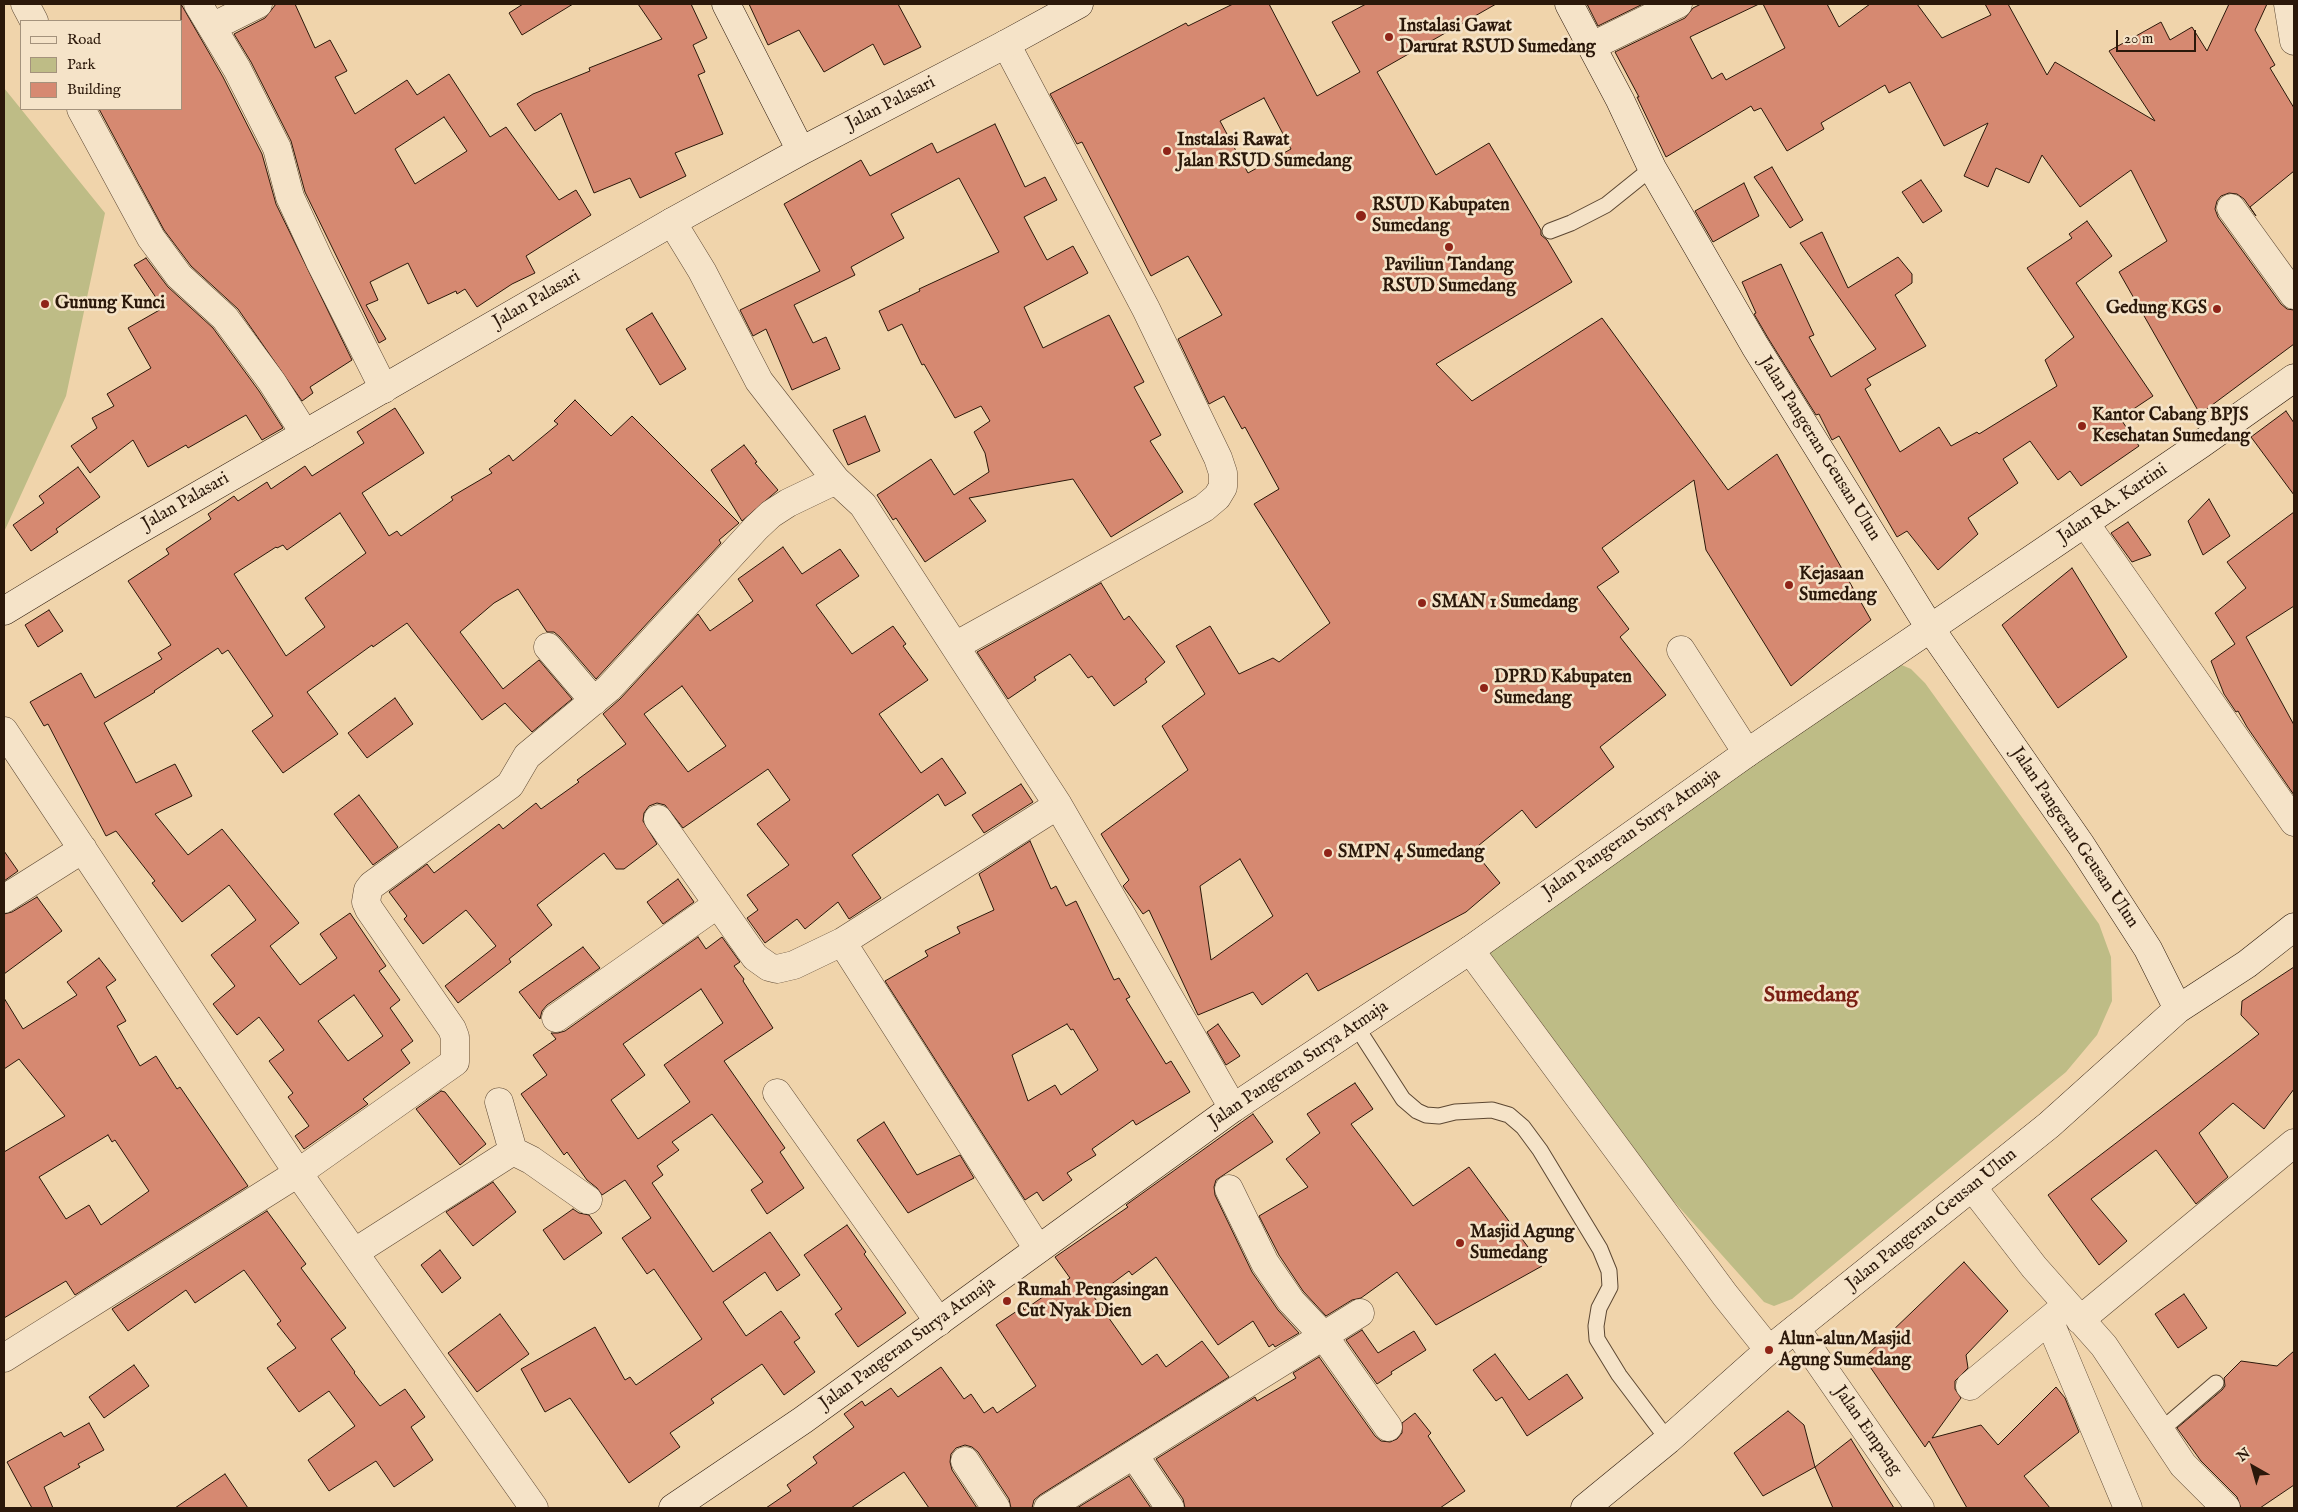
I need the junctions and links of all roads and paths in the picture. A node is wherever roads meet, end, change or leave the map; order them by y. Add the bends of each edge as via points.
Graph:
1 (25, 4) edge
2 (198, 4) edge
3 (258, 4) edge
4 (726, 4) edge
5 (1079, 4) edge
6 (1569, 4) edge
7 (1678, 4) edge
8 (2288, 4) edge
9 (33, 20) edge
10 (212, 27) junction
11 (2294, 41) edge
12 (1006, 44) junction
13 (1592, 46) junction
14 (82, 110) edge
15 (801, 151) junction
16 (1652, 168) junction
17 (2230, 208) dead end
18 (672, 222) junction
19 (1550, 231) dead end
20 (2294, 295) edge
21 (2294, 378) edge
22 (384, 389) junction
23 (305, 434) junction
24 (836, 480) junction
25 (2085, 523) junction
26 (4, 611) edge
27 (1930, 628) junction
28 (955, 646) junction
29 (548, 647) dead end
30 (1680, 650) dead end
31 (594, 700) junction
32 (4, 731) edge
33 (1747, 753) junction
34 (1058, 805) junction
35 (658, 819) dead end
36 (2294, 822) edge
37 (84, 850) junction
38 (4, 899) edge
39 (718, 904) junction
40 (2294, 927) edge
41 (842, 942) junction
42 (1470, 950) junction
43 (2178, 1009) junction
44 (556, 1018) dead end
45 (1356, 1026) junction
46 (777, 1092) dead end
47 (499, 1102) dead end
48 (1233, 1108) junction
49 (2294, 1143) edge
50 (513, 1151) junction
51 (298, 1173) junction
52 (1973, 1188) junction
53 (1229, 1189) dead end
54 (588, 1200) dead end
55 (1038, 1249) junction
56 (355, 1252) junction
57 (1360, 1313) dead end
58 (2065, 1315) junction
59 (939, 1322) junction
60 (1796, 1329) junction
61 (1323, 1335) junction
62 (1769, 1350) junction
63 (4, 1358) edge
64 (2216, 1383) dead end
65 (1970, 1386) dead end
66 (1388, 1427) dead end
67 (2160, 1431) junction
68 (1668, 1440) junction
69 (1134, 1455) junction
70 (965, 1461) dead end
71 (534, 1508) edge
72 (673, 1508) edge
73 (996, 1508) edge
74 (1048, 1508) edge
75 (1170, 1508) edge
76 (1585, 1508) edge
77 (1920, 1508) edge
78 (2128, 1508) edge
79 (2226, 1508) edge

1 - 9 street
2 - 10 street
3 - 10 street
4 - 15 street
5 - 12 street, Jalan Palasari
6 - 13 street, Jalan Pangeran Geusan Ulun
7 - 13 street
8 - 11 street
10 - 22 street via 277,148 290,197
12 - 15 street, Jalan Palasari
12 - 28 street via 1146,309 1218,458 1223,487 1217,498 1204,508
13 - 16 street, Jalan Pangeran Geusan Ulun
14 - 23 street via 152,238 180,276 225,318
15 - 18 street, Jalan Palasari
16 - 19 lane via 1606,205
16 - 27 street, Jalan Pangeran Geusan Ulun via 1755,346
17 - 20 street
18 - 22 street, Jalan Palasari
18 - 24 street via 702,271 759,381
21 - 25 street, Jalan RA. Kartini
22 - 23 street, Jalan Palasari
23 - 26 street, Jalan Palasari
24 - 28 street via 863,505
24 - 31 street via 788,503 761,523 624,673
25 - 27 street, Jalan RA. Kartini
25 - 36 street
27 - 33 street, Jalan Pangeran Surya Atmaja
27 - 43 street, Jalan Pangeran Geusan Ulun via 2081,845 2148,948
28 - 34 street
29 - 31 street
30 - 33 street
31 - 51 street via 527,756 505,790 368,890 366,902 369,909 452,1029 455,1062
32 - 37 street
33 - 42 street, Jalan Pangeran Surya Atmaja
34 - 41 street
34 - 48 street
35 - 39 street
37 - 38 street
37 - 51 street
39 - 41 street via 755,957 769,967 777,969 794,965
39 - 44 street
40 - 43 street via 2247,964
41 - 55 street
42 - 45 street, Jalan Pangeran Surya Atmaja
42 - 62 street
43 - 52 street, Jalan Pangeran Geusan Ulun via 2049,1125
45 - 48 street, Jalan Pangeran Surya Atmaja
45 - 68 lane via 1403,1099 1417,1111 1439,1116 1492,1110 1509,1115 1523,1127 1600,1249 1609,1271 1610,1287 1599,1308 1597,1339 1619,1375
46 - 59 street
47 - 50 street
48 - 55 street, Jalan Pangeran Surya Atmaja
49 - 58 street
50 - 54 street
50 - 56 street
51 - 56 street
51 - 63 street
52 - 58 street via 2034,1267
52 - 60 street, Jalan Pangeran Geusan Ulun
53 - 61 street via 1265,1263 1292,1301
55 - 59 street, Jalan Pangeran Surya Atmaja
56 - 71 street
57 - 61 street
58 - 65 street
58 - 67 street via 2104,1346
58 - 78 street
59 - 72 street, Jalan Pangeran Surya Atmaja
60 - 62 street, Jalan Pangeran Geusan Ulun
60 - 77 street, Jalan Empang
61 - 66 street
61 - 69 street
62 - 68 street, Jalan Pangeran Geusan Ulun
64 - 67 lane
67 - 79 street via 2183,1466
68 - 76 street, Jalan Pangeran Geusan Ulun
69 - 74 street
69 - 75 street
70 - 73 street

